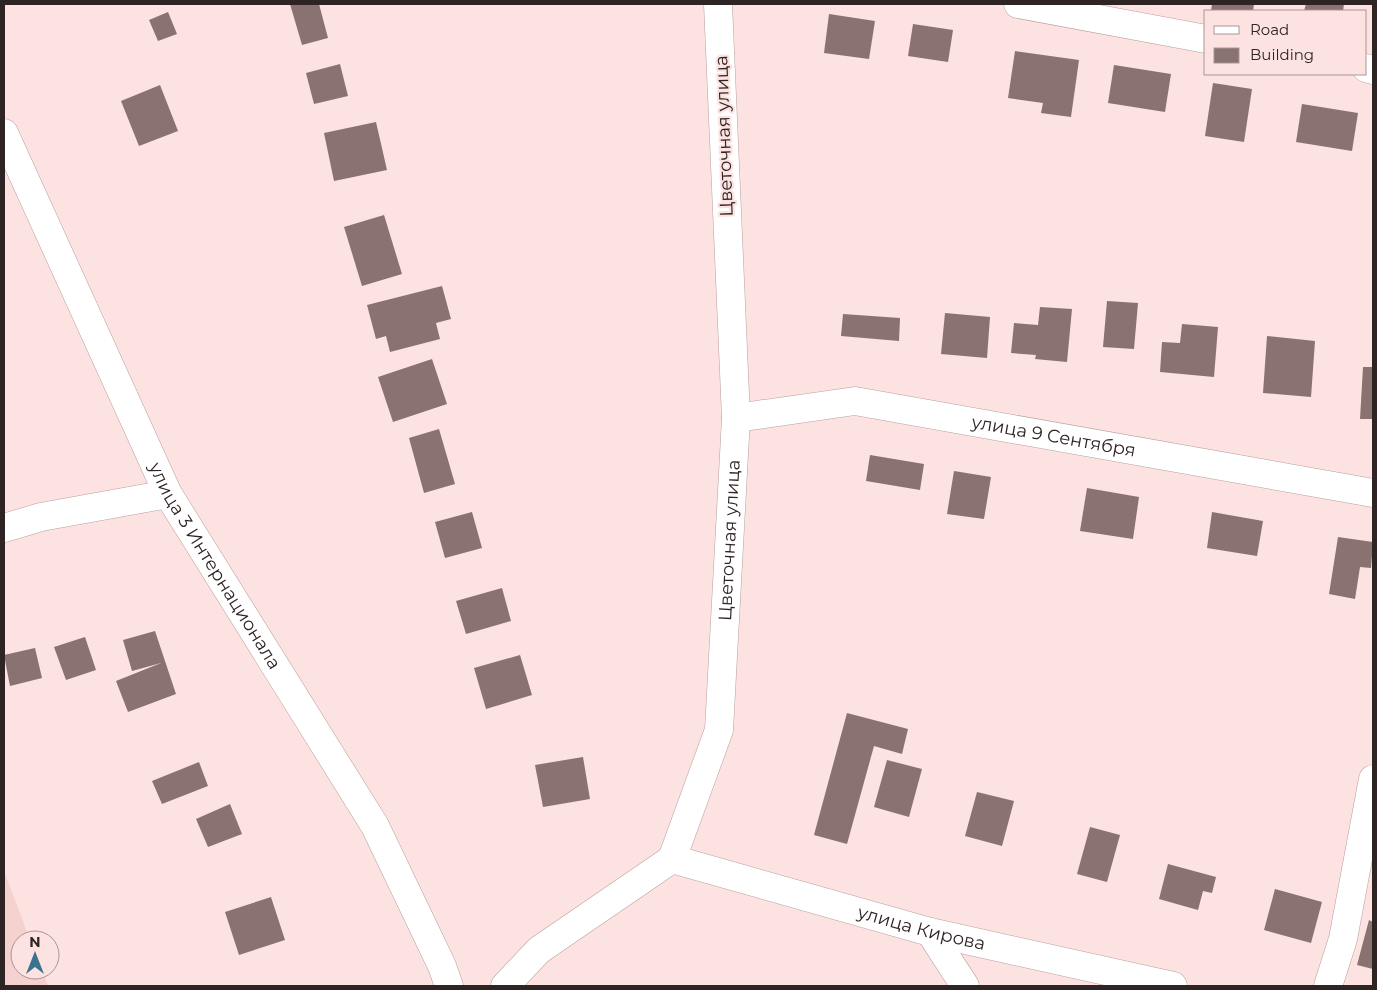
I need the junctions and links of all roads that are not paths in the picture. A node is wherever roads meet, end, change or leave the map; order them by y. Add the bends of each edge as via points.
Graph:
1 (718, 4) edge
2 (1018, 4) edge
3 (1204, 39) edge
4 (4, 133) edge
5 (736, 418) junction
6 (1373, 493) edge
7 (168, 494) junction
8 (4, 528) edge
9 (1373, 779) edge
10 (672, 859) junction
11 (930, 932) junction
12 (449, 986) edge
13 (505, 986) edge
14 (965, 986) edge
15 (1173, 986) edge
16 (1328, 986) edge

1 - 5 street, Цветочная улица
2 - 3 street
4 - 7 street, улица 3 Интернационала
5 - 6 street, улица 9 Сентября via 855,401
5 - 10 street, Цветочная улица via 719,730
7 - 8 street via 41,517
7 - 12 street, улица 3 Интернационала via 374,826
9 - 16 street via 1344,939
10 - 11 street, улица Кирова
10 - 13 street via 539,950
11 - 14 street
11 - 15 street, улица Кирова

